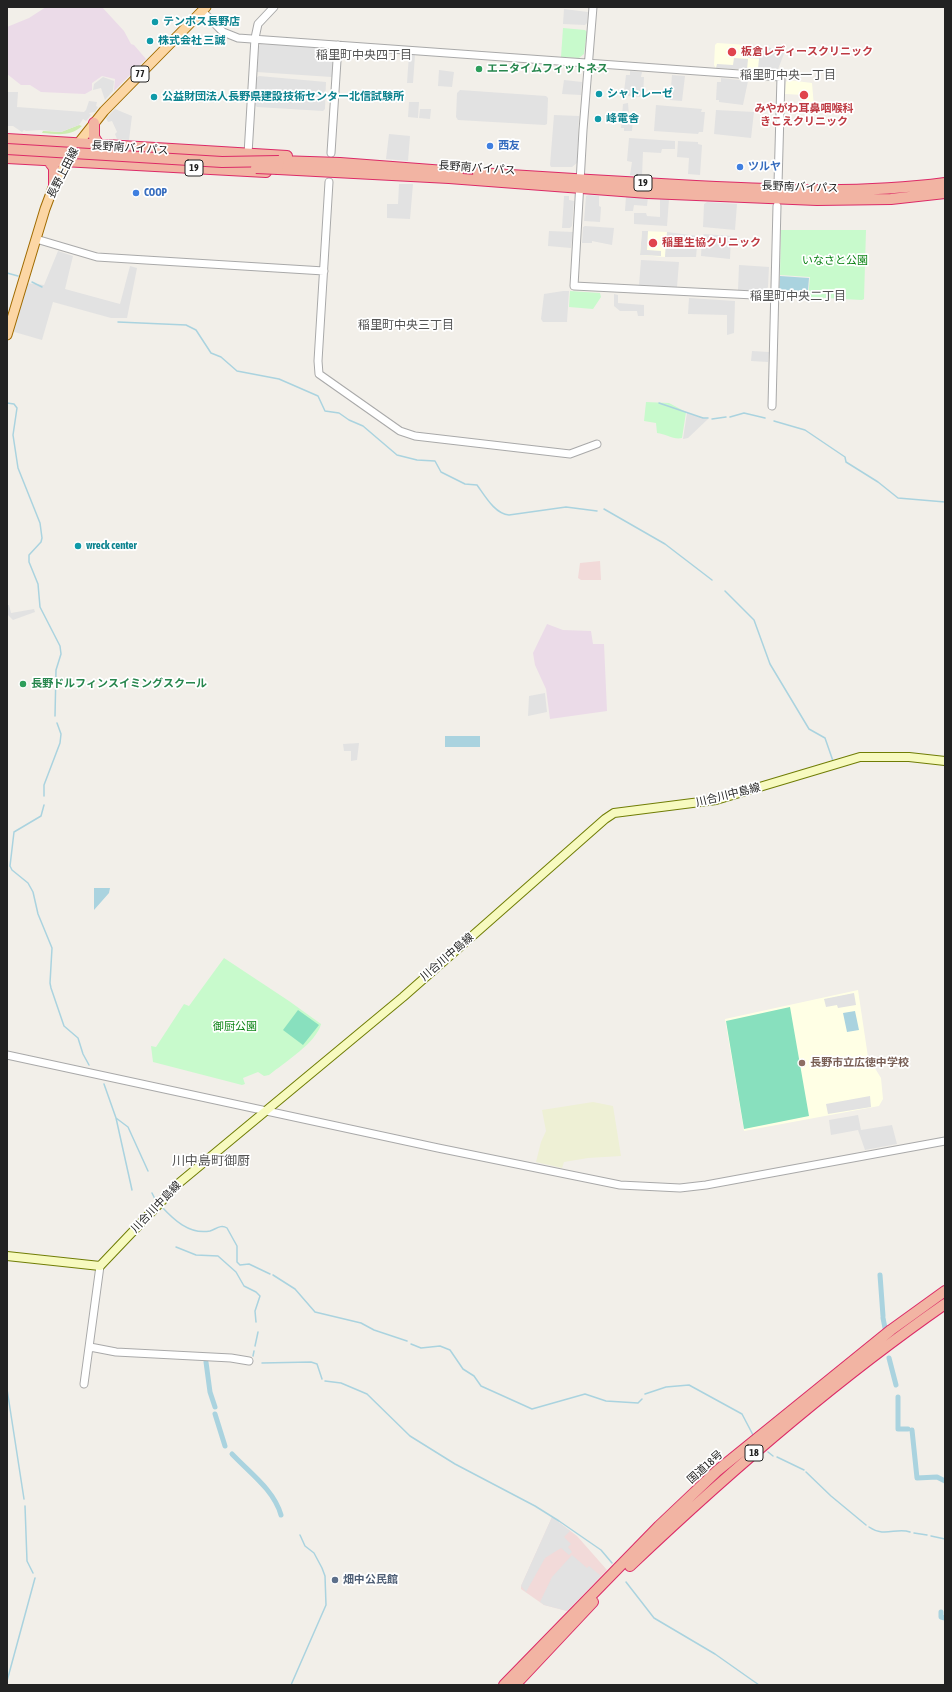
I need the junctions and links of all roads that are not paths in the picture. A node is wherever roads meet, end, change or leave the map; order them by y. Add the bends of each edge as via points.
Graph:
1 (274, 7) edge
2 (593, 7) edge
3 (204, 9) edge
4 (255, 38) junction
5 (338, 45) junction
6 (588, 63) junction
7 (94, 123) junction
8 (7, 139) edge
9 (25, 141) junction
10 (77, 145) junction
11 (99, 146) junction
12 (7, 151) edge
13 (248, 154) junction
14 (331, 154) dead end
15 (7, 158) edge
16 (20, 158) junction
17 (48, 160) junction
18 (67, 161) junction
19 (340, 163) junction
20 (279, 165) junction
21 (381, 176) junction
22 (329, 182) dead end
23 (945, 183) edge
24 (580, 184) junction
25 (778, 184) dead end
26 (54, 185) junction
27 (945, 193) edge
28 (777, 206) dead end
29 (36, 239) junction
30 (324, 271) junction
31 (774, 296) junction
32 (7, 336) edge
33 (772, 406) dead end
34 (597, 444) dead end
35 (945, 761) edge
36 (7, 1055) edge
37 (265, 1110) junction
38 (945, 1141) edge
39 (7, 1256) edge
40 (100, 1266) junction
41 (945, 1291) edge
42 (945, 1304) edge
43 (90, 1346) junction
44 (249, 1361) dead end
45 (84, 1384) dead end
46 (504, 1685) edge
47 (515, 1685) edge

1 - 4 street via 258,24
2 - 6 street
3 - 4 street via 223,32 238,38
3 - 7 main road, 長野上田線 / 77
4 - 5 street
4 - 13 street
5 - 6 street
5 - 14 street
6 - 24 street
6 - 25 street via 781,77
7 - 10 main road, 長野上田線 / 77
7 - 11 highway via 94,137
8 - 9 highway, 19
9 - 10 highway, 19
9 - 16 highway via 29,145 29,154
10 - 11 highway, 19
10 - 18 main road, 長野上田線 / 77
11 - 13 highway, 19
12 - 20 highway, 長野南バイパス / 19, bridge
13 - 19 highway, 19
15 - 16 highway, 19
16 - 17 highway, 19
17 - 18 highway, 19
17 - 26 highway via 54,168
18 - 21 highway, 19
18 - 26 main road, 長野上田線 / 77
19 - 20 highway, 長野南バイパス / 19
19 - 24 highway, 長野南バイパス / 19
20 - 21 highway, 長野南バイパス / 19
21 - 24 highway, 長野南バイパス / 19
22 - 30 street
23 - 24 highway, 長野南バイパス / 19 via 825,191
24 - 27 highway, 長野南バイパス / 19 via 824,200 892,199
24 - 31 street via 574,286
26 - 29 main road, 長野上田線 / 77
28 - 31 street
29 - 30 street via 97,257
29 - 32 main road, 長野上田線 / 77
30 - 34 street via 319,374 400,431 415,436 570,454
31 - 33 street
35 - 37 main road, 川合川中島線 via 909,757 860,757 716,800 614,813 403,997
36 - 37 street
37 - 38 street via 614,1184 654,1188 680,1188 754,1177
37 - 40 main road, 川合川中島線 via 179,1183
39 - 40 main road
40 - 43 street
41 - 46 highway, 国道18号 / 18 via 891,1330 717,1472 659,1526
42 - 47 highway, 国道18号 / 18 via 894,1340 747,1458 621,1574
43 - 44 street via 116,1352
43 - 45 street

